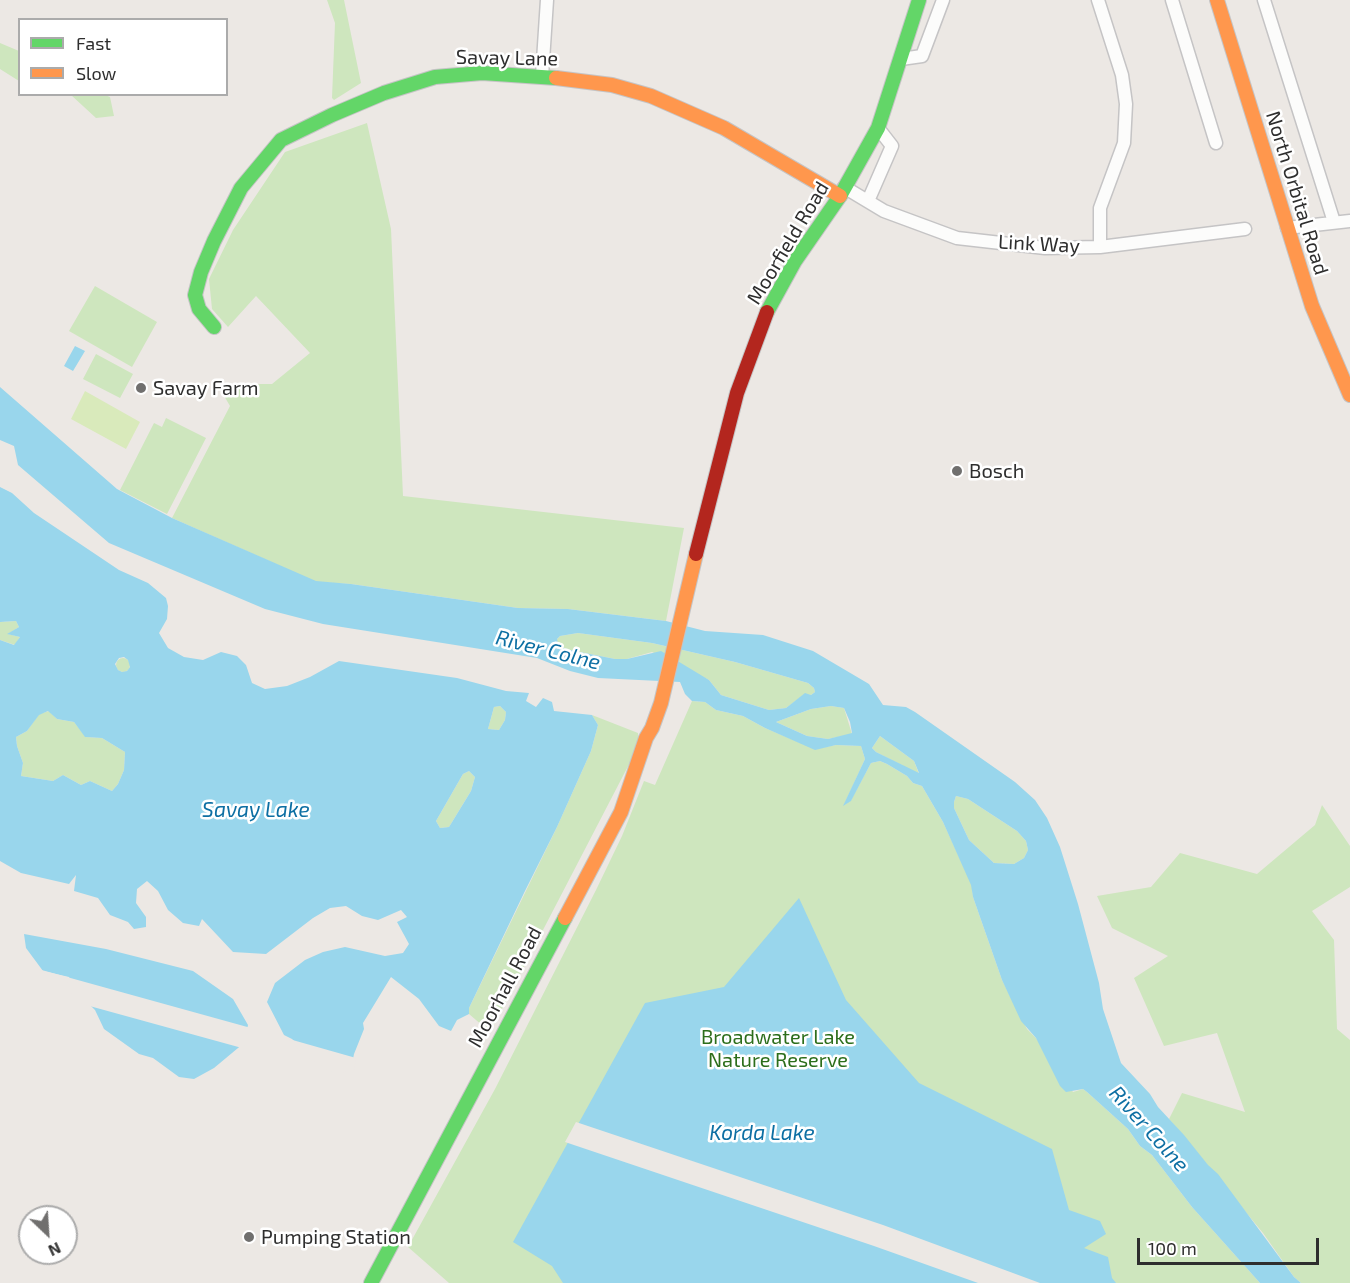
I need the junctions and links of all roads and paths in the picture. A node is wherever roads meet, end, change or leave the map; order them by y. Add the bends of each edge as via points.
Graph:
1 (547, 0) edge
2 (919, 0) edge
3 (943, 0) edge
4 (1098, 0) edge
5 (1172, 0) edge
6 (1217, 0) edge
7 (1264, 0) edge
8 (902, 59) junction
9 (542, 76) junction
10 (878, 128) junction
11 (1216, 143) dead end
12 (842, 191) junction
13 (867, 201) junction
14 (1350, 221) edge
15 (1334, 222) junction
16 (1287, 228) junction
17 (1245, 229) dead end
18 (1100, 247) junction
19 (214, 327) dead end
20 (1350, 395) edge
21 (661, 703) joint
22 (371, 1283) edge

1 - 9 street
2 - 8 street, Moorfield Road
3 - 8 street via 922,56
4 - 18 street via 1122,75 1126,104 1124,143 1100,208
5 - 11 street
6 - 16 street, North Orbital Road
7 - 15 street
8 - 10 street, Moorfield Road
9 - 12 street, Savay Lane via 612,85 651,96 724,128
9 - 19 street, Savay Lane via 435,77 375,97 281,140 241,188 201,272 195,296 199,309
10 - 12 street, Moorfield Road
10 - 13 street via 892,146
12 - 13 street, Link Way
12 - 21 street, Moorfield Road via 795,261 766,314 737,393
13 - 18 street, Link Way via 957,238 1045,248
14 - 15 street
15 - 16 street
16 - 20 street, North Orbital Road via 1312,306
17 - 18 street, Link Way
21 - 22 street, Moorhall Road via 621,812

